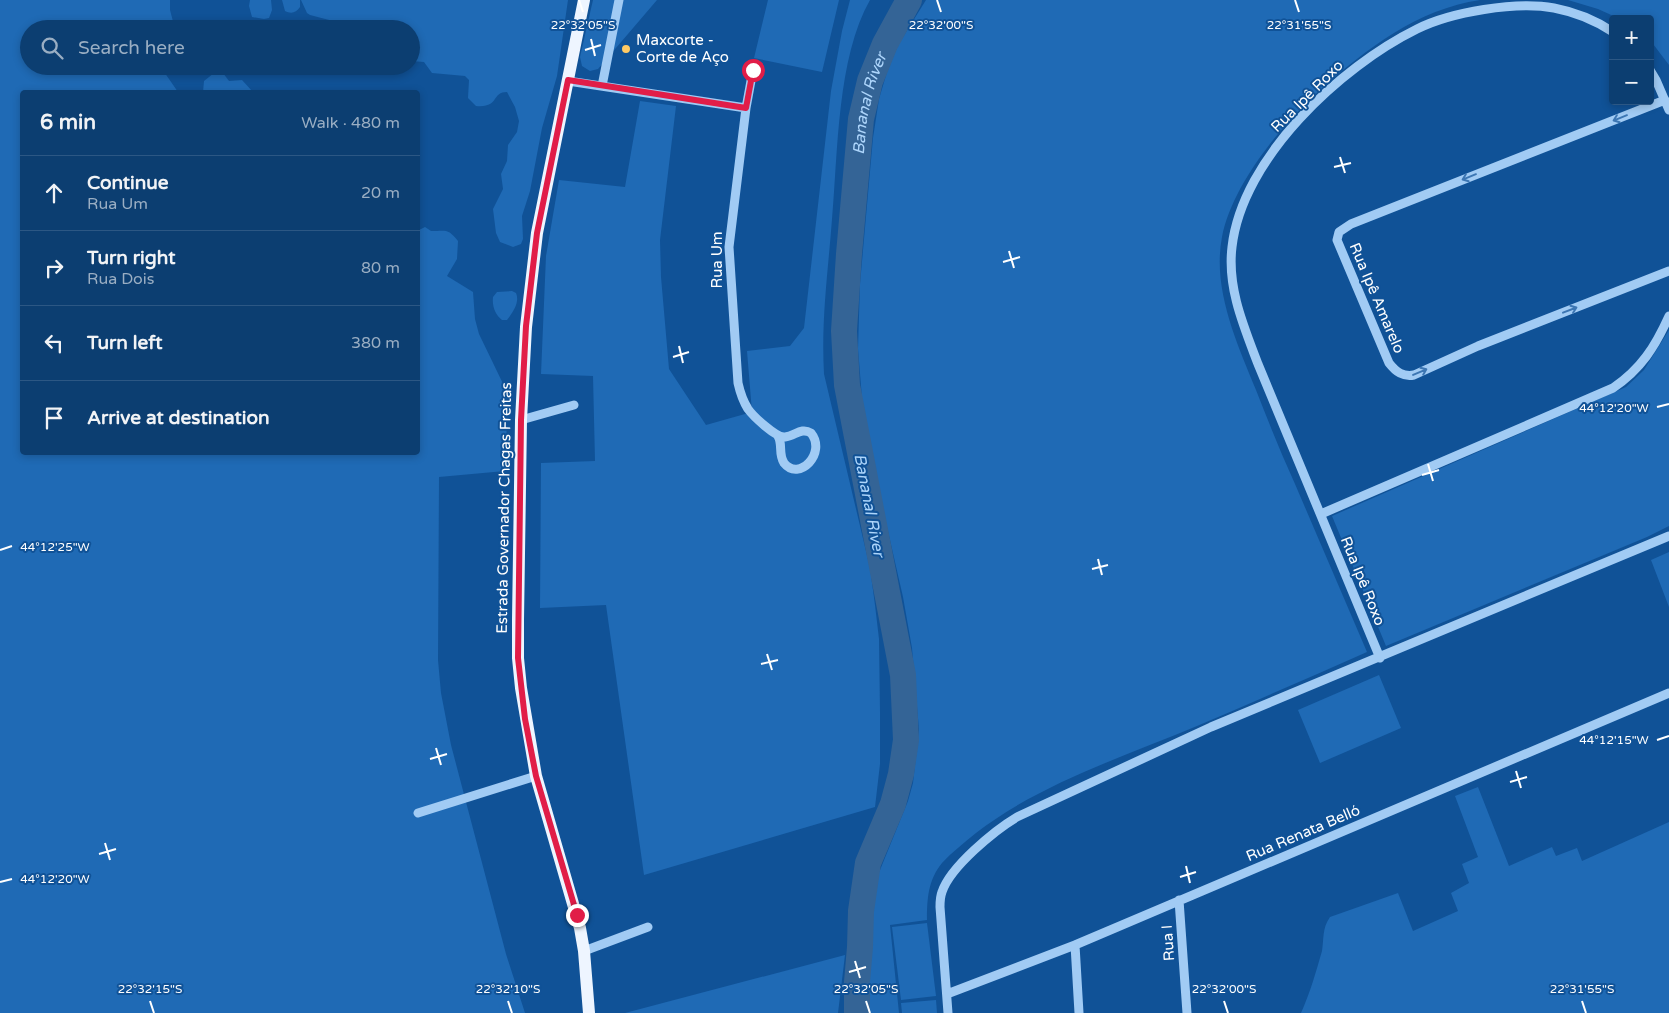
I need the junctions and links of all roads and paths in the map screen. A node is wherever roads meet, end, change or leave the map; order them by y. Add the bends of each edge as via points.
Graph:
1 (584, 0) edge
2 (619, 0) edge
3 (1609, 29) edge
4 (753, 70) dead end
5 (1654, 78) edge
6 (568, 80) junction
7 (602, 86) junction
8 (1665, 100) junction
9 (746, 108) junction
10 (1669, 110) edge
11 (1669, 271) edge
12 (1669, 316) edge
13 (574, 406) dead end
14 (521, 420) junction
15 (778, 436) junction
16 (1321, 514) junction
17 (1669, 536) edge
18 (1380, 658) junction
19 (1669, 693) edge
20 (536, 776) junction
21 (418, 813) dead end
22 (1179, 900) junction
23 (648, 927) dead end
24 (1075, 945) junction
25 (584, 951) junction
26 (947, 994) junction
27 (589, 1013) edge
28 (948, 1013) edge
29 (1079, 1013) edge
30 (1187, 1013) edge

1 - 6 main road, Estrada Governador Chagas Freitas
2 - 7 street
3 - 16 street, Rua Ipê Roxo via 1579,14 1521,6 1451,17 1418,28 1363,60 1330,88 1287,132 1262,168 1235,230 1231,262 1234,289 1258,364
4 - 9 street, Rua Um
5 - 8 street
6 - 7 street
6 - 14 main road, Estrada Governador Chagas Freitas via 537,233 526,326
7 - 9 street
8 - 10 street
8 -> 11 street, Rua Ipê Amarelo via 1351,224 1339,232 1337,240 1389,363 1406,376
9 - 15 street, Rua Um via 728,247 736,364 740,390 749,410
12 - 16 street via 1642,363 1613,388
13 - 14 street
14 - 20 main road, Estrada Governador Chagas Freitas via 518,658
15 - 15 street via 784,438 808,432 816,442 813,457 804,467 794,469 788,466 781,454
16 - 18 street, Rua Ipê Roxo
17 - 18 street
18 - 26 street via 1211,727 1007,823 950,875 941,892
19 - 22 street, Rua Renata Belló
20 - 21 street
20 - 25 main road, Estrada Governador Chagas Freitas via 577,915
22 - 24 street, Rua Renata Belló
22 - 30 street, Rua I
23 - 25 street
24 - 26 street, Rua Renata Belló
24 - 29 street
25 - 27 main road, Estrada Governador Chagas Freitas
26 - 28 street

